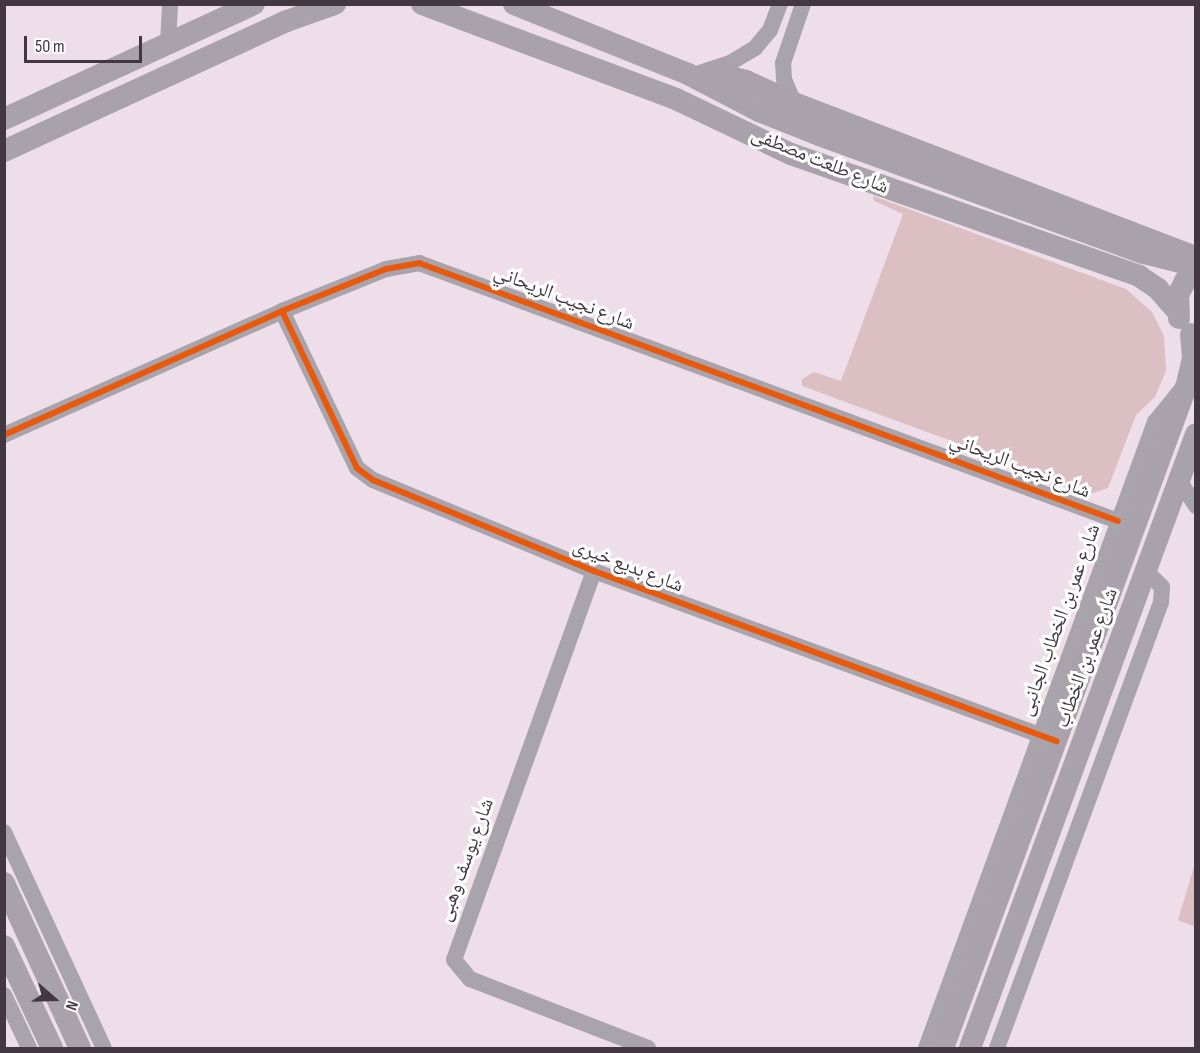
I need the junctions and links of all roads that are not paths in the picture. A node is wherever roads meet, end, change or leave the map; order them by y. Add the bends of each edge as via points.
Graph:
1 (170, 4) edge
2 (254, 4) edge
3 (335, 4) edge
4 (422, 4) edge
5 (504, 4) edge
6 (514, 4) edge
7 (766, 4) edge
8 (780, 4) edge
9 (803, 4) edge
10 (226, 9) edge
11 (495, 30) junction
12 (770, 30) junction
13 (168, 44) junction
14 (696, 78) junction
15 (794, 103) junction
16 (4, 119) edge
17 (4, 151) edge
18 (1138, 232) junction
19 (1196, 243) edge
20 (1196, 256) edge
21 (1196, 266) edge
22 (1196, 274) edge
23 (282, 311) junction
24 (1177, 312) junction
25 (1193, 335) edge
26 (1187, 384) junction
27 (1196, 434) edge
28 (4, 435) edge
29 (1179, 480) junction
30 (1196, 506) edge
31 (1118, 521) junction
32 (1146, 570) junction
33 (594, 571) junction
34 (1049, 738) junction
35 (4, 832) edge
36 (4, 883) edge
37 (4, 946) edge
38 (4, 995) edge
39 (29, 1048) edge
40 (52, 1048) edge
41 (81, 1048) edge
42 (104, 1048) edge
43 (648, 1048) edge
44 (940, 1048) edge
45 (969, 1048) edge
46 (997, 1048) edge

1 - 13 street
2 - 10 street
3 - 17 street via 286,21
4 - 11 street, شارع طلعت مصطفى
5 - 11 street
6 - 14 street, شارع طلعت مصطفى
7 - 12 street
8 - 12 street
9 - 15 street via 783,63 784,80
10 - 13 street
11 - 24 street, شارع طلعت مصطفى via 676,99 790,154 1139,276
12 - 14 street via 755,48
13 - 16 street
14 - 15 street via 738,78
14 - 21 street, شارع طلعت مصطفى via 759,111 819,135 1144,254
15 - 18 street
18 - 19 street
18 - 20 street
22 - 24 street via 1180,288
23 - 28 street, شارع نجيب الريحاني
23 - 31 street, شارع نجيب الريحاني via 386,269 419,263
23 - 33 street, شارع بديع خيرى via 357,468 382,484
24 - 25 street, شارع طلعت مصطفى
25 - 26 street, شارع عمر بن الخطاب
26 - 31 street, شارع عمر بن الخطاب الجانبى via 1155,422
26 - 34 street, شارع عمر بن الخطاب
27 - 29 street, شارع عمر بن الخطاب
29 - 30 street
29 - 32 street, شارع عمر بن الخطاب
31 - 34 street, شارع عمر بن الخطاب الجانبى
32 - 45 street, شارع عمر بن الخطاب
32 - 46 street via 1162,587 1161,602
33 - 34 street, شارع بديع خيرى
33 - 43 street, شارع يوسف وهبى via 454,960 462,975 470,979
34 - 44 street, شارع عمر بن الخطاب
35 - 42 street
36 - 41 street
37 - 40 street
38 - 39 street

